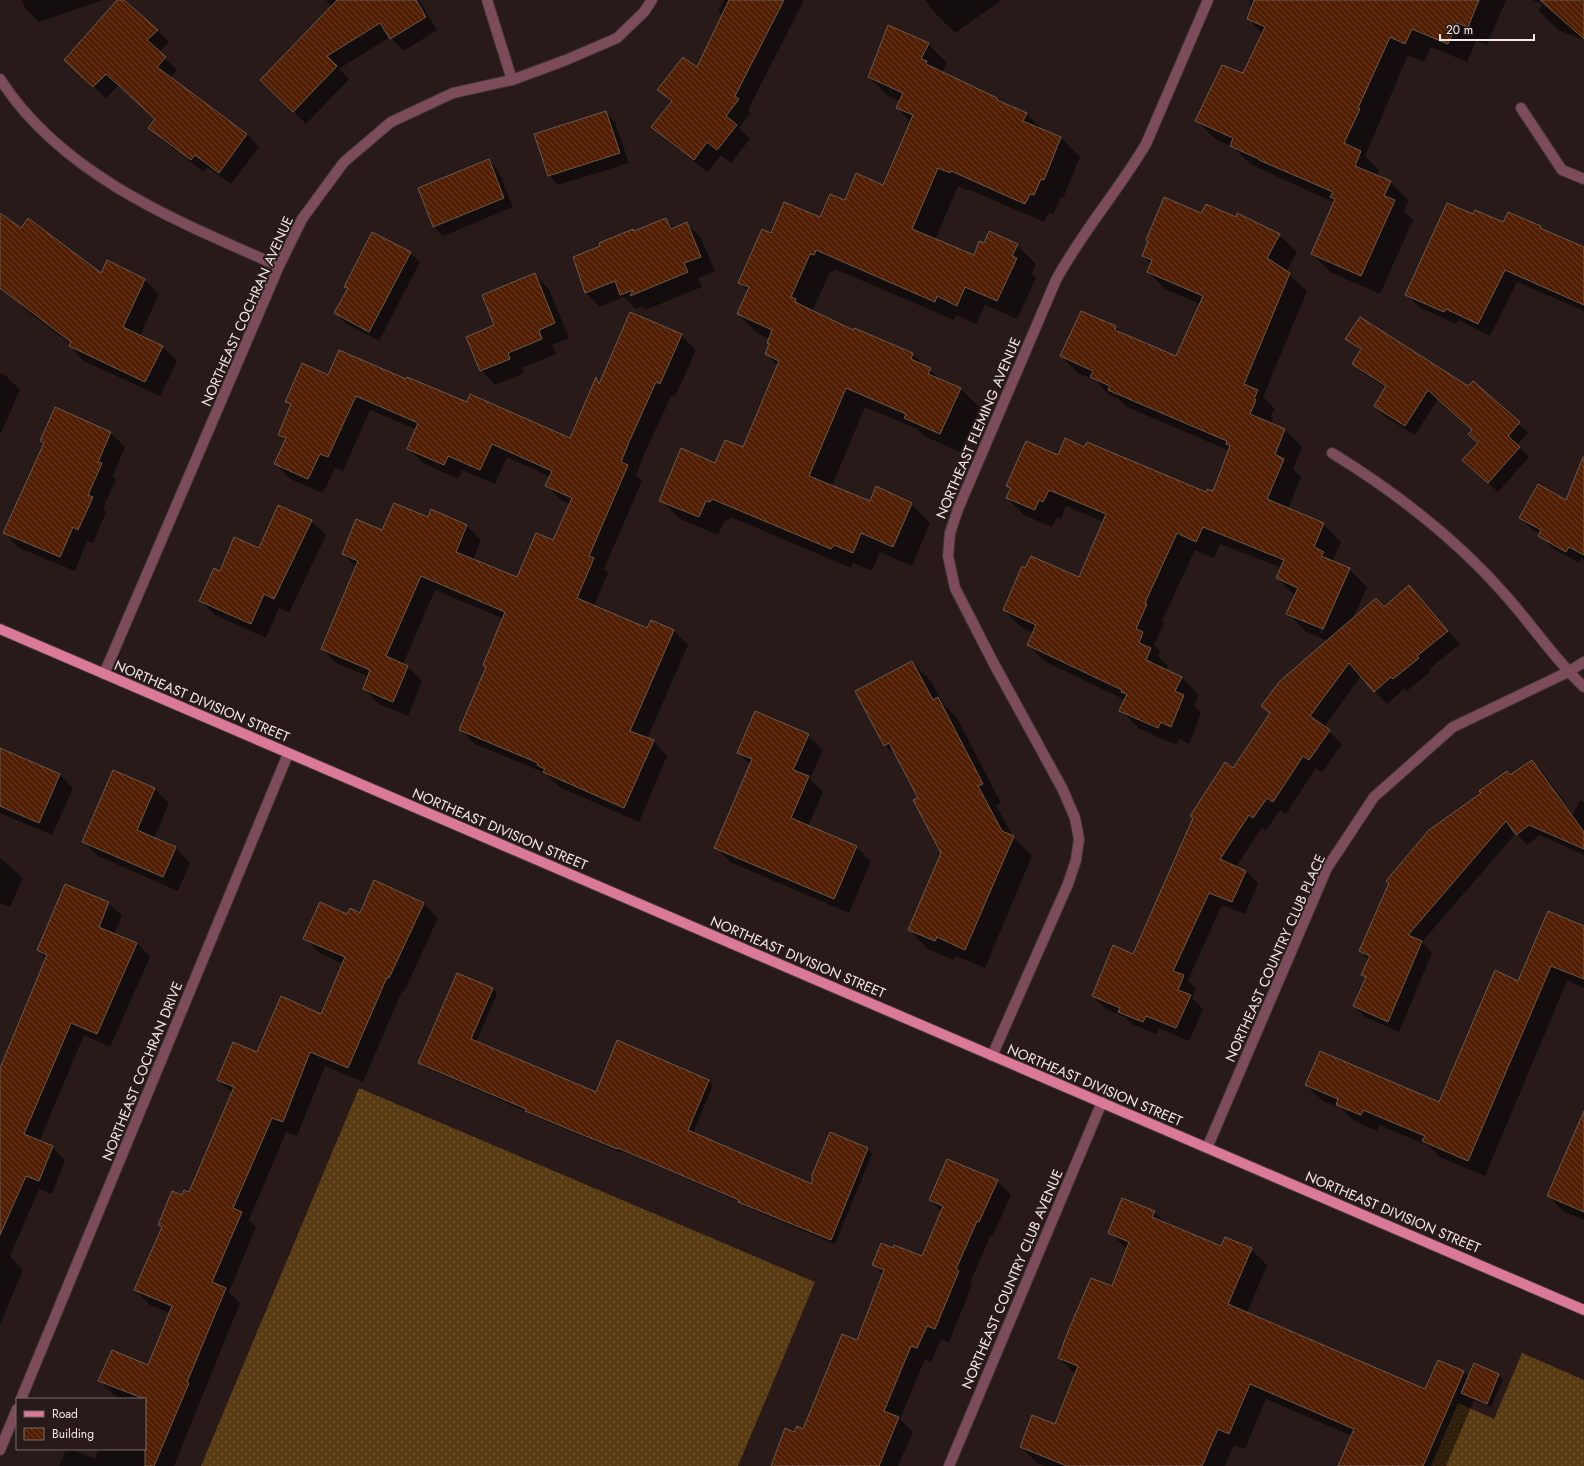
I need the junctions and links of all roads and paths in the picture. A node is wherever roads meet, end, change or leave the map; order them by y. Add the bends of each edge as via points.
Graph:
1 (487, 0) edge
2 (652, 0) edge
3 (1208, 0) edge
4 (0, 79) edge
5 (512, 80) junction
6 (1521, 108) dead end
7 (1584, 179) edge
8 (280, 266) junction
9 (1332, 453) dead end
10 (0, 629) edge
11 (1584, 662) edge
12 (1568, 672) junction
13 (104, 674) junction
14 (1584, 687) edge
15 (288, 754) junction
16 (992, 1056) junction
17 (1102, 1102) junction
18 (1207, 1148) junction
19 (1584, 1310) edge
20 (21, 1398) edge
21 (16, 1411) edge
22 (0, 1450) edge
23 (949, 1466) edge

1 - 5 street
2 - 5 street, NORTHEAST COCHRAN AVENUE via 644,12 617,38
3 - 16 street, NORTHEAST FLEMING AVENUE via 1146,144 1070,254 1056,280 950,533 948,556 955,588 1062,788 1075,818 1079,839 1076,860 1068,884
4 - 8 street via 47,136 111,185 177,221
5 - 8 street, NORTHEAST COCHRAN AVENUE via 452,93 391,122 344,162 302,219
6 - 7 street via 1562,170
8 - 13 street, NORTHEAST COCHRAN AVENUE
9 - 12 street via 1408,503 1444,532 1508,597
10 - 13 main road, NORTHEAST DIVISION STREET
11 - 12 street, NORTHEAST COUNTRY CLUB PLACE
12 - 14 street
12 - 18 street, NORTHEAST COUNTRY CLUB PLACE via 1453,727 1374,797 1327,868
13 - 15 main road, NORTHEAST DIVISION STREET
15 - 16 main road, NORTHEAST DIVISION STREET
15 - 20 street, NORTHEAST COCHRAN DRIVE
16 - 17 main road, NORTHEAST DIVISION STREET
17 - 18 main road, NORTHEAST DIVISION STREET
17 - 23 street, NORTHEAST COUNTRY CLUB AVENUE
18 - 19 main road, NORTHEAST DIVISION STREET
21 - 22 street

